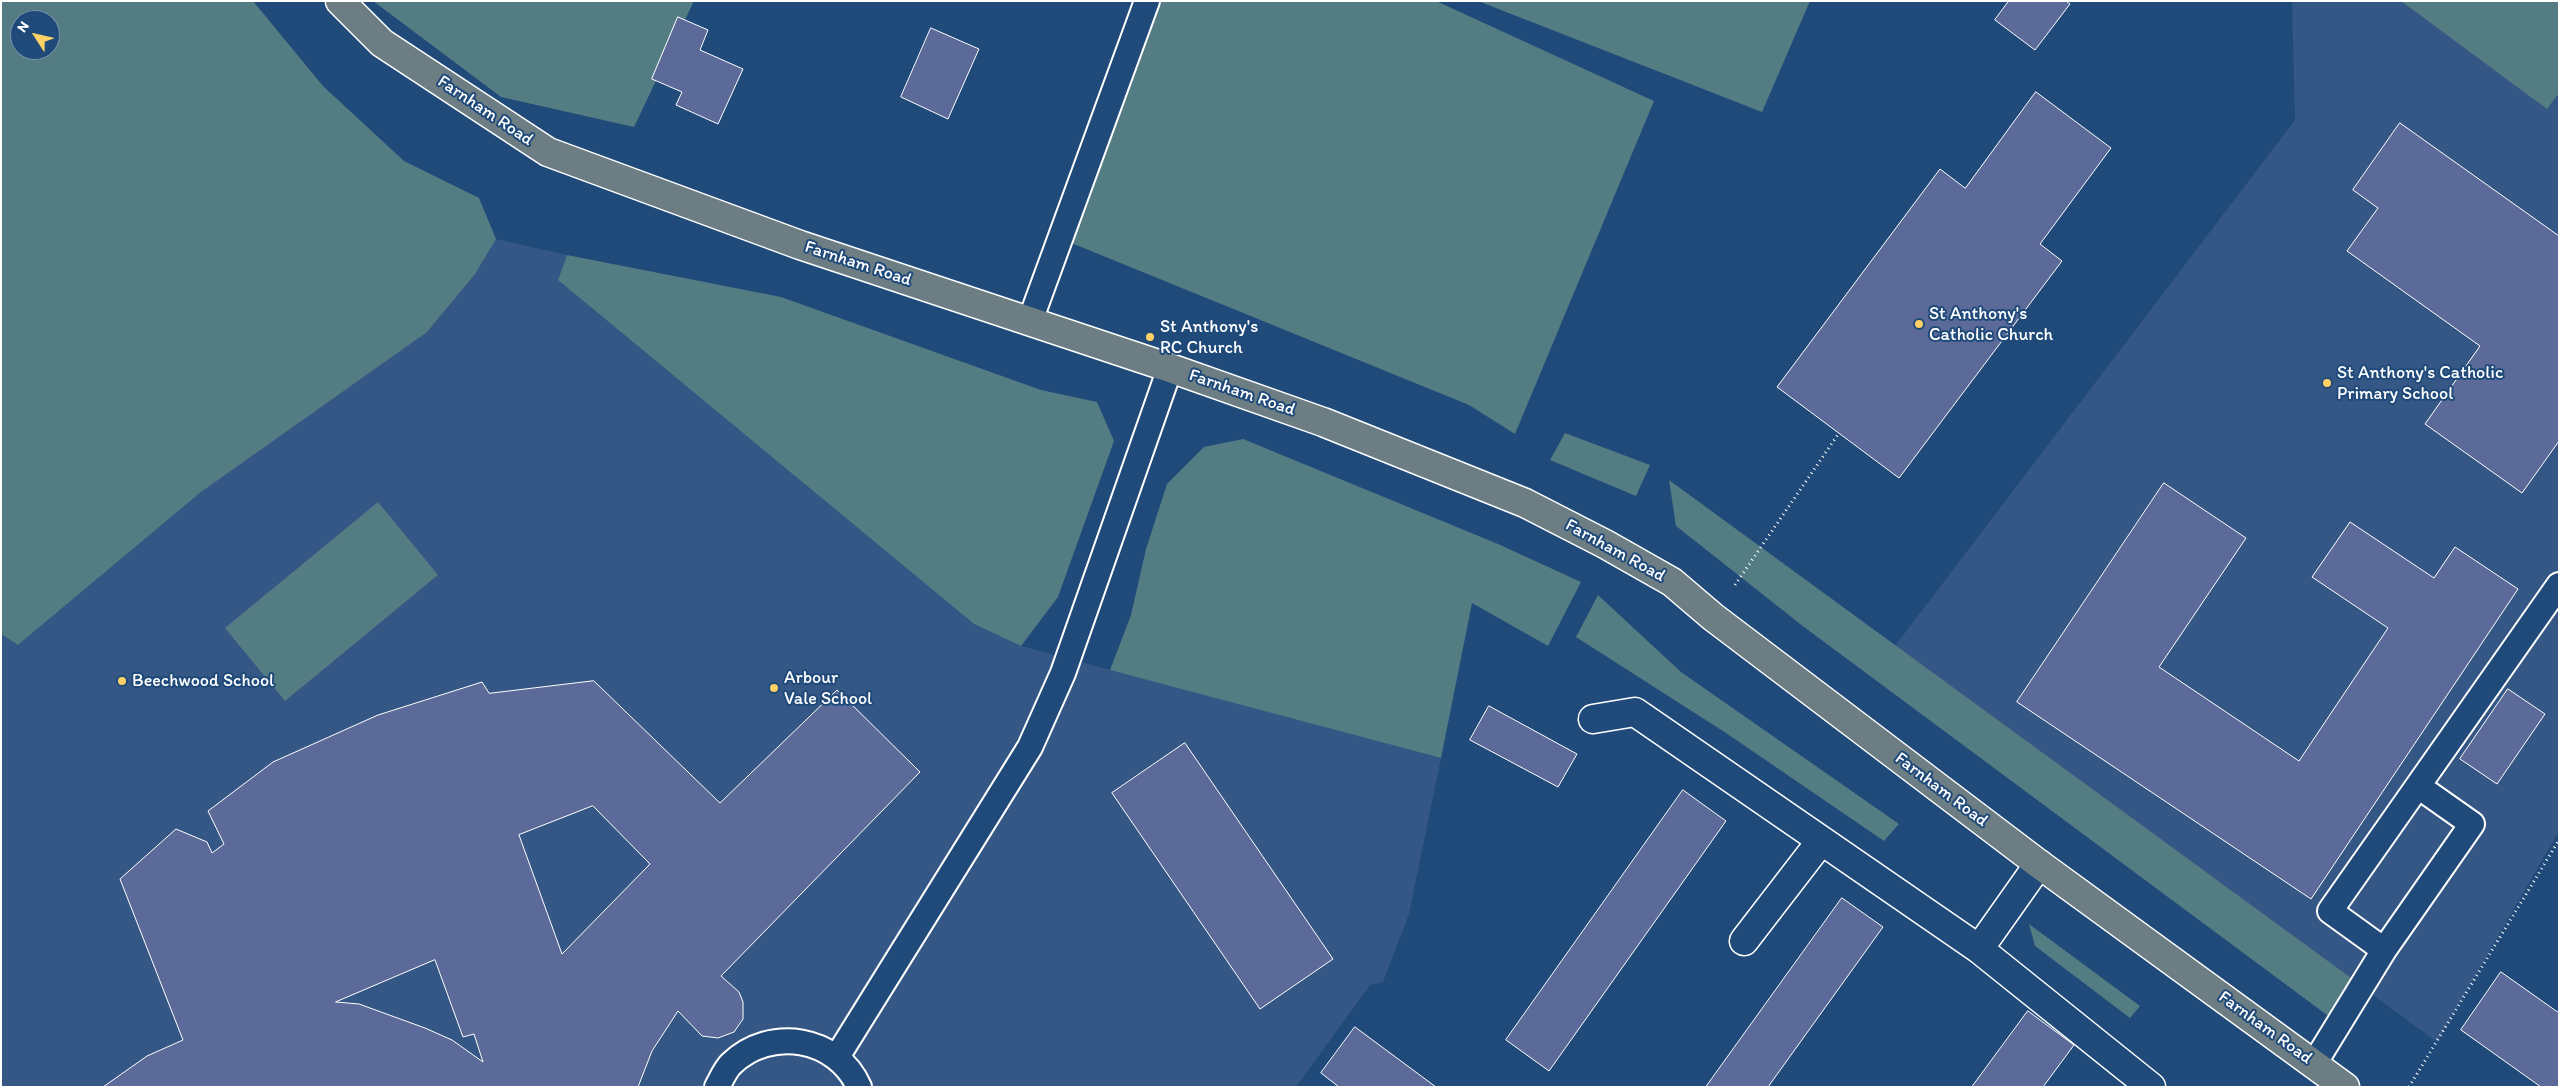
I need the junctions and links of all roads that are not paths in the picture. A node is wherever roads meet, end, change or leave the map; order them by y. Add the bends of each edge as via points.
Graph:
1 (340, 1) edge
2 (1147, 1) edge
3 (1030, 321) junction
4 (1170, 368) junction
5 (2559, 585) edge
6 (1593, 719) dead end
7 (2418, 786) junction
8 (1821, 841) junction
9 (2039, 864) junction
10 (1744, 941) dead end
11 (1978, 949) junction
12 (2384, 950) junction
13 (837, 1057) junction
14 (2314, 1064) junction
15 (717, 1087) edge
16 (859, 1087) edge
17 (2151, 1087) edge
18 (2344, 1087) edge

1 - 3 main road, Farnham Road via 382,43 548,152 800,245
2 - 3 lane
3 - 4 main road, Farnham Road
4 - 9 main road, Farnham Road via 1323,422 1525,503 1672,582 1713,617
4 - 13 lane via 1063,673 1030,747
5 - 7 lane
6 - 8 street via 1635,712
7 - 12 lane via 2330,911
7 - 12 lane via 2472,824
8 - 10 street
8 - 11 street
9 - 11 street
9 - 14 main road, Farnham Road
11 - 17 street
12 - 14 lane
13 - 15 lane via 824,1048 798,1040 760,1045 730,1064
13 - 16 lane
14 - 18 main road, Farnham Road

